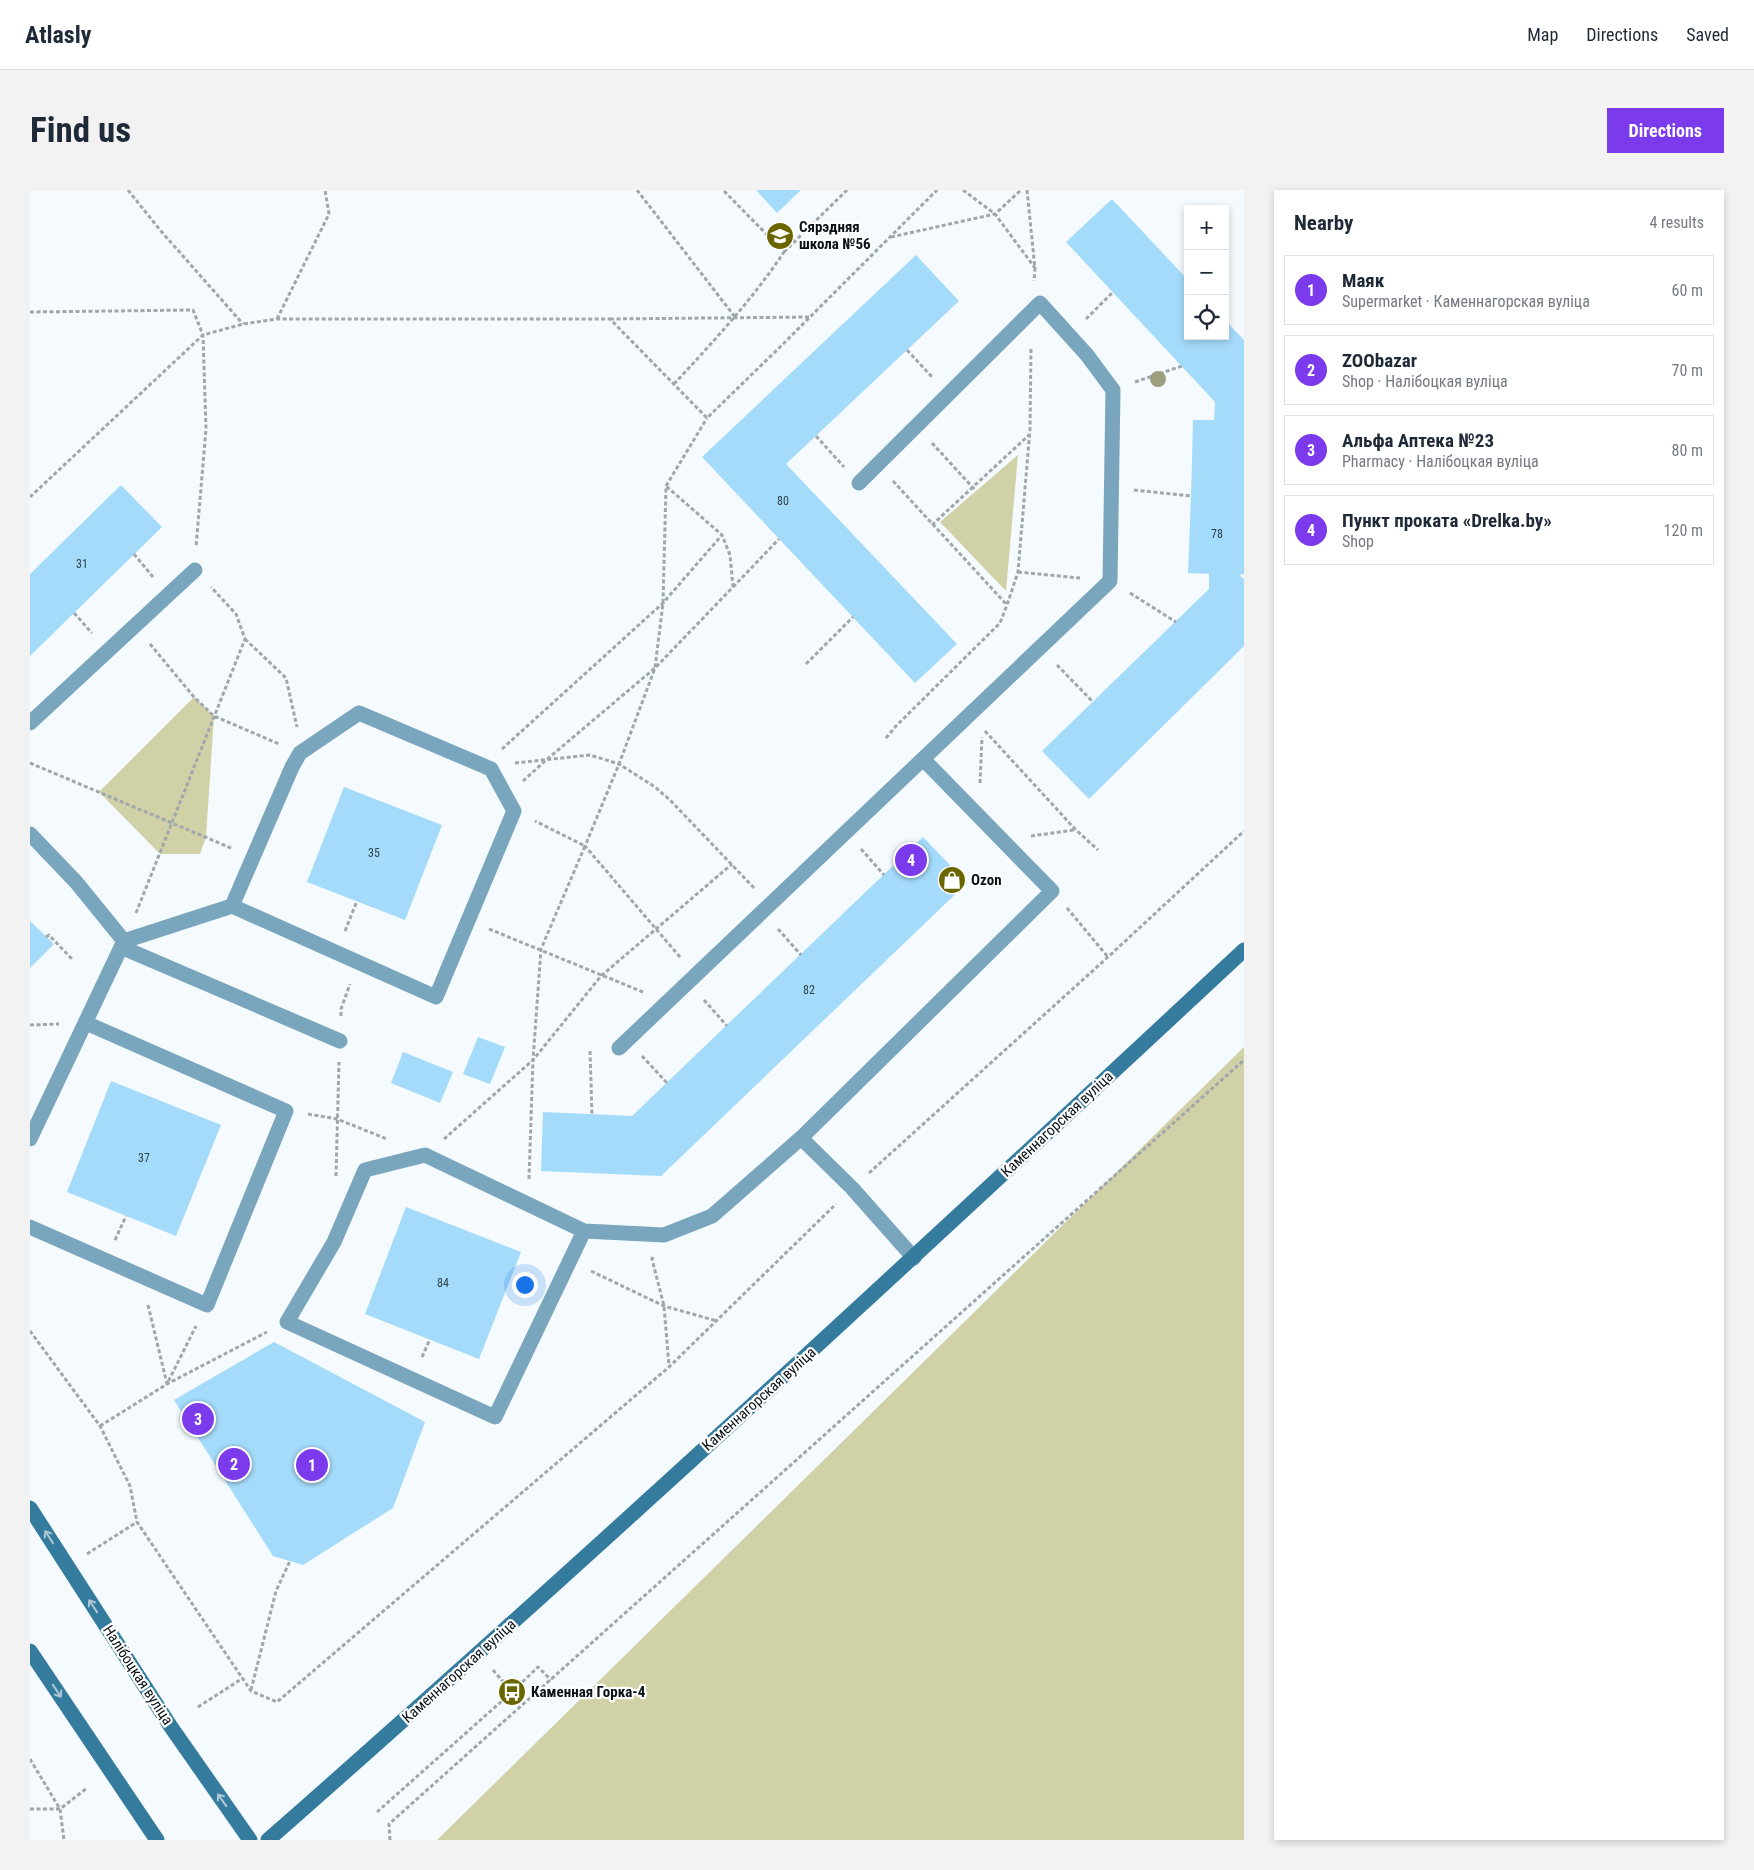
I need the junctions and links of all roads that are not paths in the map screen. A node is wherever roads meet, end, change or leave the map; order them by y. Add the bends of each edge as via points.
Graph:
1 (859, 483) road end
2 (194, 570) road end
3 (30, 724) edge
4 (923, 759) junction
5 (30, 834) edge
6 (232, 906) junction
7 (123, 944) junction
8 (1244, 950) edge
9 (86, 1023) junction
10 (340, 1041) road end
11 (623, 1044) road end
12 (801, 1138) junction
13 (30, 1139) edge
14 (30, 1227) edge
15 (584, 1231) junction
16 (914, 1258) junction
17 (30, 1508) edge
18 (30, 1651) edge
19 (157, 1840) edge
20 (250, 1840) edge
21 (268, 1840) edge

1 - 4 lane via 1040,304 1087,354 1112,390 1110,581
2 - 3 lane
4 - 11 lane
4 - 12 lane via 1052,891
5 - 7 lane via 76,882
6 - 6 lane via 300,753 358,713 492,769 514,811 436,997
6 - 7 lane
7 - 9 lane
7 - 10 lane
8 - 16 main road, Каменнагорская вуліца
9 - 13 lane
9 - 14 lane via 286,1111 207,1305
12 - 15 lane via 712,1216 664,1235
12 - 16 lane via 852,1188
15 - 15 lane via 495,1417 288,1322 334,1242 365,1170 425,1155
16 - 21 main road, Каменнагорская вуліца via 549,1591
20 -> 17 main road, Налібоцкая вуліца via 171,1727
18 -> 19 main road

